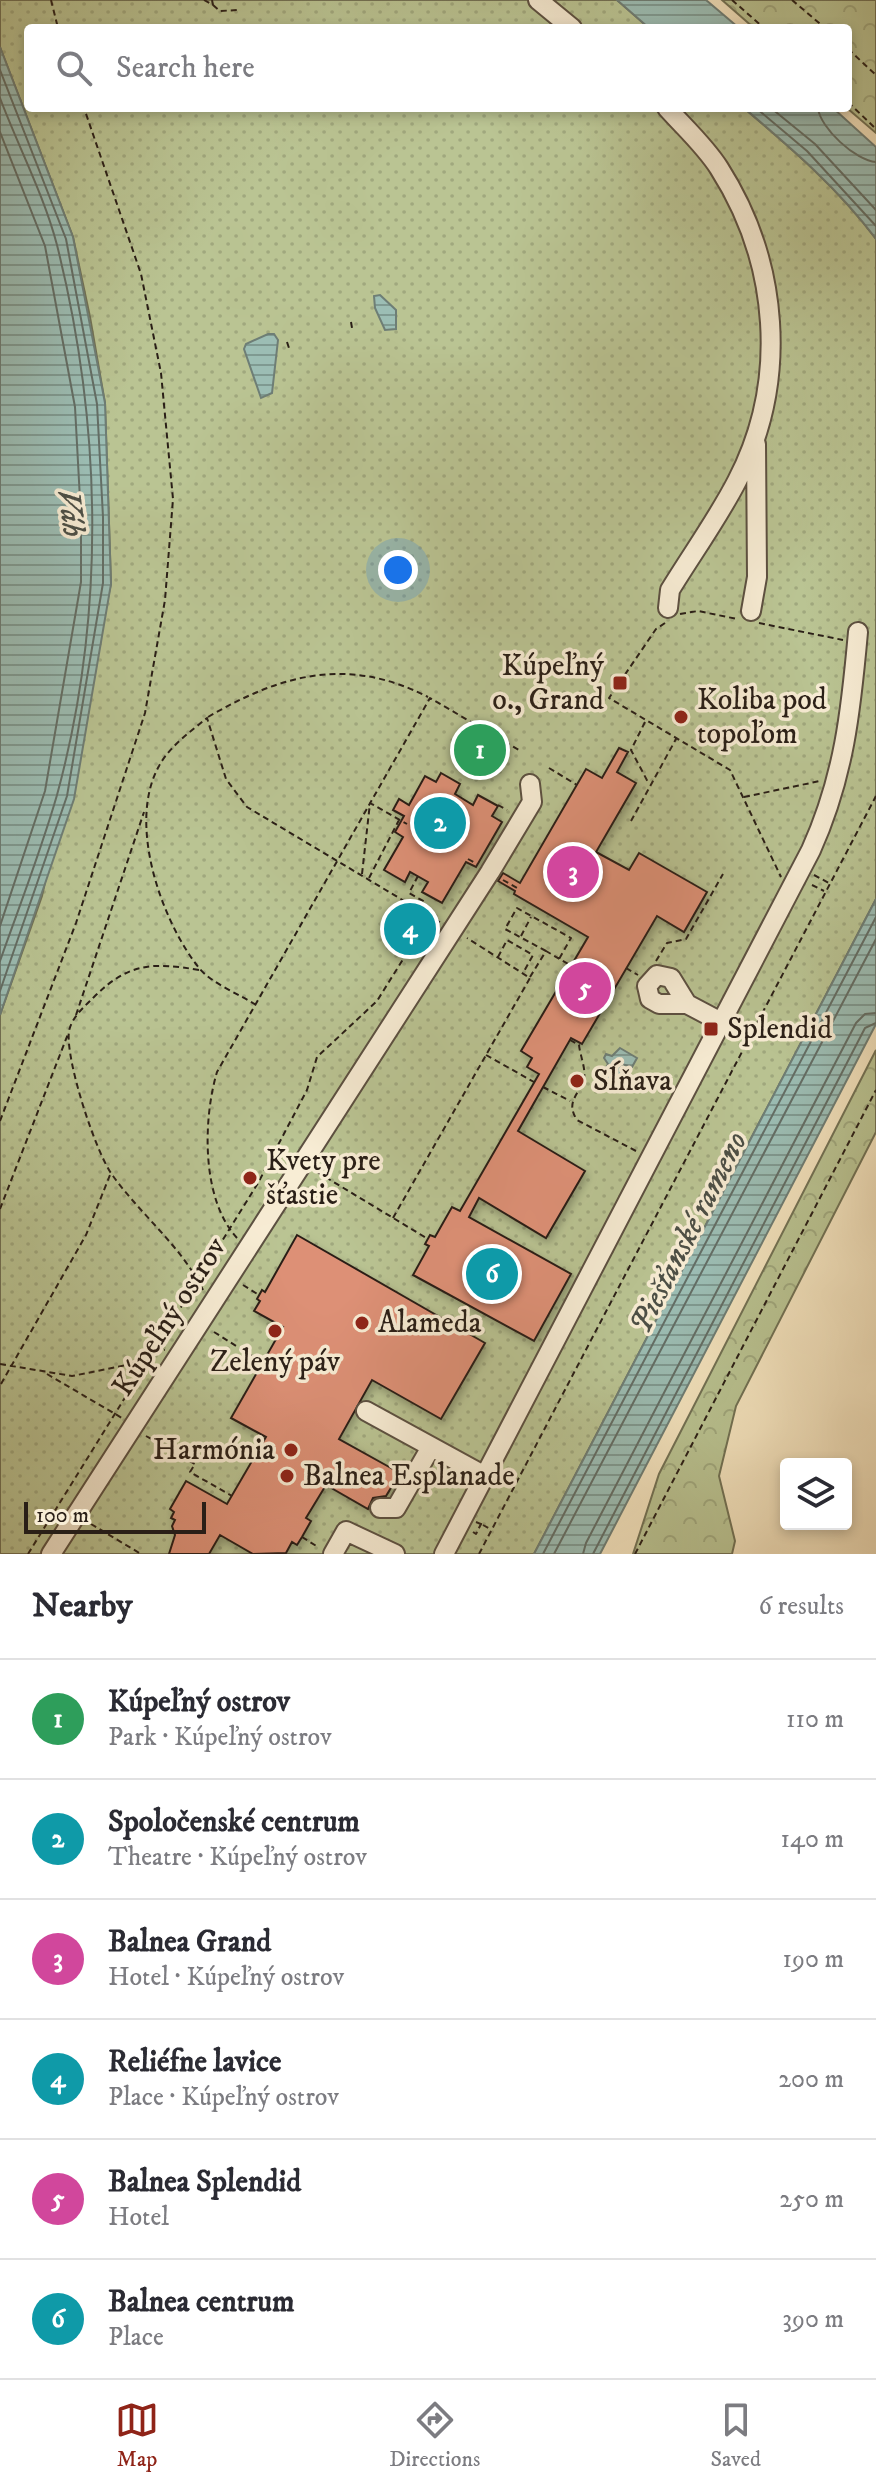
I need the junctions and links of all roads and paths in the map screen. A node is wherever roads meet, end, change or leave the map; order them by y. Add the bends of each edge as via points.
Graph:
1 (51, 0) edge
2 (204, 0) edge
3 (212, 0) edge
4 (538, 0) edge
5 (732, 0) edge
6 (792, 0) edge
7 (213, 5) junction
8 (238, 10) dead end
9 (57, 24) edge
10 (567, 24) edge
11 (759, 24) edge
12 (820, 24) edge
13 (852, 53) edge
14 (876, 75) edge
15 (852, 106) edge
16 (85, 112) edge
17 (671, 112) edge
18 (876, 129) edge
19 (351, 322) dead end
20 (352, 328) dead end
21 (287, 342) dead end
22 (289, 348) dead end
23 (756, 437) junction
24 (670, 615) junction
25 (751, 618) junction
26 (855, 637) joint
27 (430, 698) junction
28 (207, 718) junction
29 (646, 721) junction
30 (676, 739) junction
31 (519, 750) dead end
32 (549, 768) dead end
33 (831, 778) dead end
34 (530, 784) dead end
35 (577, 785) dead end
36 (650, 787) junction
37 (876, 796) edge
38 (743, 797) junction
39 (370, 803) junction
40 (145, 809) junction
41 (399, 820) junction
42 (631, 821) dead end
43 (407, 824) dead end
44 (337, 860) junction
45 (791, 870) dead end
46 (723, 874) dead end
47 (362, 875) junction
48 (418, 876) dead end
49 (819, 877) dead end
50 (368, 879) junction
51 (829, 883) junction
52 (421, 910) junction
53 (430, 916) junction
54 (532, 916) junction
55 (452, 929) junction
56 (520, 937) junction
57 (546, 951) junction
58 (498, 958) junction
59 (559, 959) junction
60 (570, 965) dead end
61 (653, 967) dead end
62 (200, 970) junction
63 (523, 973) junction
64 (530, 978) junction
65 (687, 1004) dead end
66 (256, 1005) junction
67 (75, 1016) junction
68 (723, 1023) junction
69 (69, 1033) junction
70 (570, 1040) dead end
71 (486, 1055) junction
72 (534, 1082) dead end
73 (543, 1087) dead end
74 (876, 1090) edge
75 (571, 1102) junction
76 (0, 1121) edge
77 (651, 1159) junction
78 (302, 1163) junction
79 (111, 1174) junction
80 (0, 1209) edge
81 (393, 1218) junction
82 (230, 1230) junction
83 (428, 1239) dead end
84 (247, 1249) junction
85 (229, 1276) junction
86 (198, 1280) junction
87 (259, 1295) dead end
88 (211, 1305) junction
89 (199, 1323) junction
90 (182, 1348) junction
91 (152, 1351) junction
92 (263, 1363) dead end
93 (0, 1364) edge
94 (12, 1365) junction
95 (1, 1384) edge
96 (366, 1411) dead end
97 (431, 1447) junction
98 (483, 1475) junction
99 (380, 1508) dead end
100 (76, 1515) junction
101 (482, 1525) junction
102 (491, 1530) junction
103 (302, 1537) dead end
104 (327, 1551) edge
105 (28, 1554) edge
106 (51, 1554) edge
107 (141, 1554) edge
108 (395, 1554) edge
109 (444, 1554) edge
110 (479, 1554) edge
111 (635, 1554) edge

1 - 9 path
2 - 7 path
3 - 7 path
4 - 10 street
5 - 11 path
6 - 12 path
7 - 8 path via 220,11
13 - 14 path
15 - 18 path
16 - 76 path via 141,274 161,373 173,499 165,600 145,713 76,923
17 - 23 street via 718,166 747,218 769,291 773,340
19 - 20 path
21 - 22 path
23 - 24 street via 737,481 670,590
23 - 25 street via 757,577
24 - 25 path via 698,611
24 - 29 path via 609,698
25 - 26 path
26 - 68 street via 850,722 826,816
27 - 28 path via 385,679 315,676 275,683 235,699
27 - 31 path
27 - 39 path
28 - 40 path via 159,765
28 - 44 path via 234,795
29 - 30 path
29 - 36 path via 631,750
30 - 36 path
30 - 38 path via 730,770
32 - 35 path
33 - 38 path
34 - 55 street, Kúpeľný ostrov via 532,802
36 - 42 path
37 - 51 path
38 - 45 path via 784,884
39 - 41 path
39 - 44 path
39 - 47 path
40 - 62 path via 162,904
40 - 67 path
41 - 43 path
41 - 50 path
44 - 47 path
44 - 66 path
46 - 61 path via 686,939 667,943
47 - 50 path
48 - 52 path via 409,893 425,902
49 - 51 path
50 - 52 path
51 - 102 path
52 - 53 path
53 - 55 path
53 - 82 path via 377,1001 317,1057 307,1090
54 - 56 path
54 - 56 path via 517,908 505,929
54 - 59 path via 571,938
55 - 58 path
55 - 78 street, Kúpeľný ostrov
56 - 57 path
57 - 59 path
57 - 64 path
58 - 63 path
58 - 63 path via 507,940 533,955
59 - 60 path
62 - 66 path
62 - 67 path via 170,965 122,972
63 - 64 path
64 - 71 path
65 - 68 street
66 - 82 path via 217,1072 209,1098 211,1179
67 - 69 path
68 - 77 street
69 - 79 path via 81,1099
69 - 80 path
70 - 75 path via 579,1045 585,1077
71 - 72 path
71 - 81 path
73 - 75 path
74 - 111 path
75 - 77 path via 577,1120
77 - 98 street
78 - 81 path
78 - 84 street, Kúpeľný ostrov
79 - 86 path
79 - 94 path via 86,1235
81 - 83 path
82 - 84 path
82 - 86 path
84 - 85 street, Kúpeľný ostrov
85 - 87 path
85 - 88 street, Kúpeľný ostrov
86 - 88 path
86 - 91 path
88 - 89 street, Kúpeľný ostrov
89 - 90 street, Kúpeľný ostrov
89 - 92 path
90 - 91 path
90 - 100 street, Kúpeľný ostrov
91 - 94 path via 127,1365 72,1376
91 - 105 path
93 - 94 path
94 - 95 path
96 - 97 street
97 - 98 street
97 - 99 street via 396,1508
98 - 109 street
100 - 106 street, Kúpeľný ostrov
100 - 107 path
101 - 101 path, bridge via 476,1522 471,1531 476,1534
101 - 102 path
102 - 110 path
103 - 104 path
104 - 108 street via 346,1531

